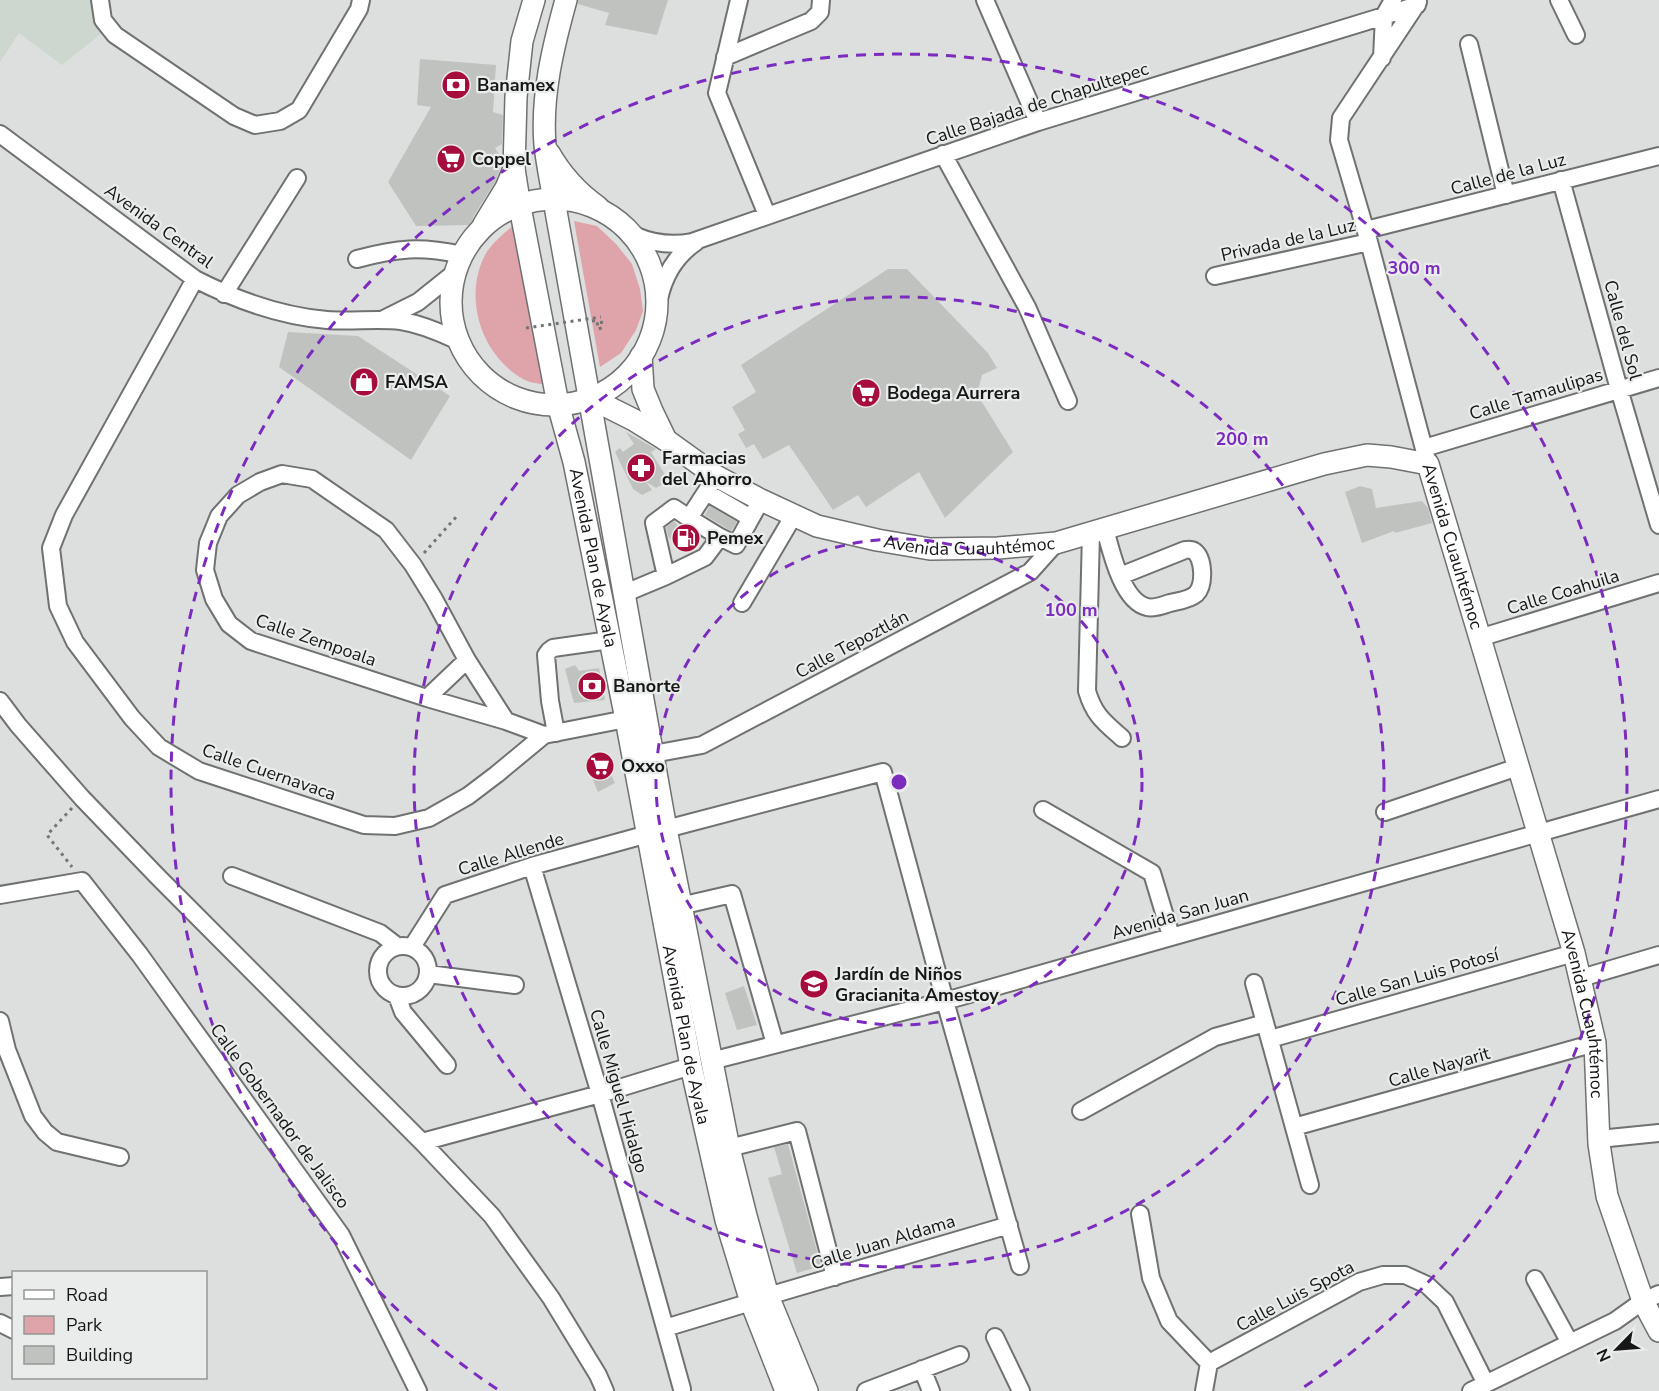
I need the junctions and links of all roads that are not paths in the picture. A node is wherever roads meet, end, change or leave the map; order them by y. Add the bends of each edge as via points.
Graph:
1 (100, 0) edge
2 (362, 0) edge
3 (534, 0) edge
4 (566, 0) edge
5 (739, 0) edge
6 (822, 0) edge
7 (985, 0) edge
8 (1393, 0) edge
9 (1560, 0) edge
10 (1418, 2) edge
11 (1384, 16) junction
12 (1576, 35) dead end
13 (1469, 44) dead end
14 (725, 57) junction
15 (1382, 59) junction
16 (1038, 122) junction
17 (0, 134) edge
18 (545, 145) junction
19 (943, 154) junction
20 (1659, 156) edge
21 (514, 170) junction
22 (297, 178) dead end
23 (1562, 180) junction
24 (1506, 195) junction
25 (554, 200) junction
26 (520, 207) junction
27 (606, 213) junction
28 (767, 215) junction
29 (636, 236) junction
30 (1367, 236) junction
31 (704, 237) junction
32 (463, 256) junction
33 (357, 259) dead end
34 (1215, 276) dead end
35 (195, 279) junction
36 (224, 294) junction
37 (659, 299) junction
38 (382, 320) junction
39 (454, 339) junction
40 (641, 356) junction
41 (1659, 378) edge
42 (1619, 389) junction
43 (502, 391) junction
44 (588, 397) junction
45 (1068, 401) dead end
46 (558, 404) junction
47 (633, 420) junction
48 (666, 441) junction
49 (597, 445) junction
50 (1426, 456) junction
51 (574, 462) junction
52 (711, 484) junction
53 (756, 509) junction
54 (794, 515) junction
55 (689, 518) junction
56 (1659, 525) edge
57 (1098, 531) junction
58 (720, 537) junction
59 (1056, 543) junction
60 (666, 576) junction
61 (1120, 576) junction
62 (1659, 583) edge
63 (623, 594) junction
64 (742, 603) dead end
65 (1479, 638) junction
66 (610, 640) junction
67 (467, 660) junction
68 (427, 698) junction
69 (0, 701) edge
70 (626, 719) junction
71 (506, 721) junction
72 (550, 734) junction
73 (1122, 738) dead end
74 (653, 754) junction
75 (1518, 767) junction
76 (1659, 799) edge
77 (1043, 810) dead end
78 (1385, 812) dead end
79 (657, 832) junction
80 (1538, 834) junction
81 (532, 866) junction
82 (232, 876) dead end
83 (0, 895) edge
84 (680, 906) junction
85 (1172, 936) junction
86 (405, 946) junction
87 (1574, 952) junction
88 (1659, 955) edge
89 (428, 974) junction
90 (1581, 978) junction
91 (1254, 983) dead end
92 (515, 985) dead end
93 (398, 996) junction
94 (945, 1001) junction
95 (0, 1022) edge
96 (1267, 1031) junction
97 (1595, 1043) junction
98 (775, 1044) junction
99 (701, 1064) junction
100 (447, 1065) dead end
101 (600, 1094) junction
102 (1081, 1111) dead end
103 (1294, 1127) junction
104 (1659, 1133) edge
105 (1599, 1139) junction
106 (422, 1142) junction
107 (729, 1148) junction
108 (120, 1156) dead end
109 (1310, 1185) dead end
110 (1140, 1214) dead end
111 (1009, 1225) junction
112 (1020, 1266) dead end
113 (836, 1277) junction
114 (1535, 1278) dead end
115 (1651, 1297) edge
116 (759, 1299) junction
117 (665, 1328) junction
118 (1659, 1331) edge
119 (995, 1337) dead end
120 (1570, 1343) junction
121 (960, 1355) dead end
122 (1209, 1363) junction
123 (922, 1369) junction
124 (1479, 1387) edge
125 (682, 1389) dead end
126 (418, 1391) edge
127 (605, 1391) edge
128 (786, 1391) edge
129 (807, 1391) edge
130 (866, 1391) edge
131 (931, 1391) edge
132 (1021, 1391) edge
133 (1204, 1391) edge

1 - 2 street via 103,20 115,35 234,116 255,125 280,122 299,110
3 - 21 main road, Avenida Plan de Ayala via 522,41
4 - 18 main road, Avenida Plan de Ayala via 552,57
5 - 14 street
6 - 14 street via 820,12 811,21
7 - 16 street
8 - 11 street
9 - 12 street
10 - 11 street, Calle Bajada de Chapultepec
10 - 15 street
11 - 15 street
11 - 16 street, Calle Bajada de Chapultepec
13 - 24 street
14 - 28 street via 717,93
15 - 30 street via 1341,118 1339,140
16 - 19 street, Calle Bajada de Chapultepec
17 - 35 street, Avenida Central
18 - 25 main road, Avenida Plan de Ayala
18 - 27 main road via 570,183
19 - 28 street, Calle Bajada de Chapultepec
19 - 45 street via 1027,307
20 - 23 street, Calle de la Luz
21 - 26 main road, Avenida Plan de Ayala
21 - 32 main road
22 - 36 street
23 - 24 street, Calle de la Luz
23 - 42 street, Calle del Sol
24 - 30 street, Calle de la Luz
25 - 26 main road
25 - 27 main road
25 - 44 main road, Avenida Plan de Ayala
26 - 32 main road via 495,219
26 - 46 main road, Avenida Plan de Ayala
27 - 29 main road via 623,222
28 - 31 street, Calle Bajada de Chapultepec
29 - 31 street, Calle Bajada de Chapultepec via 666,244
29 - 37 main road via 649,255
30 - 34 street, Privada de la Luz
30 - 50 street
31 - 37 street, Calle Bajada de Chapultepec via 673,264
32 - 33 street via 409,248
32 - 38 street, Avenida Central via 418,302
32 - 39 main road via 449,306
35 - 36 street, Avenida Central
35 - 72 street, Calle Cuernavaca via 64,515 51,548 62,615 75,642 132,718 159,747 199,771 364,825 395,826 429,818 468,796
36 - 38 street, Avenida Central via 277,312 327,320
37 - 40 main road via 656,329
38 - 39 street, Avenida Central via 419,325
39 - 43 main road via 481,378
40 - 44 main road via 617,381
40 - 48 main road, Avenida Cuauhtémoc via 643,389
41 - 42 street, Calle Tamaulipas
42 - 50 street, Calle Tamaulipas
42 - 56 street, Calle del Sol
43 - 46 main road via 529,401
43 - 51 main road via 547,422
44 - 46 main road
44 - 47 main road, Avenida Cuauhtémoc
44 - 49 main road, Avenida Plan de Ayala
46 - 51 main road, Avenida Plan de Ayala
47 - 48 main road, Avenida Cuauhtémoc
47 - 49 main road via 609,423
48 - 52 main road, Avenida Cuauhtémoc
49 - 63 main road, Avenida Plan de Ayala
50 - 57 main road, Avenida Cuauhtémoc via 1366,455 1324,464
50 - 65 main road, Avenida Cuauhtémoc
51 - 66 main road, Avenida Plan de Ayala
52 - 53 main road, Avenida Cuauhtémoc
52 - 55 street
53 - 54 main road, Avenida Cuauhtémoc
53 - 58 street via 736,545
54 - 59 main road, Avenida Cuauhtémoc via 817,526 930,549
54 - 64 street
55 - 58 street
55 - 60 street via 674,508 654,523
57 - 59 main road, Avenida Cuauhtémoc
57 - 61 street
57 - 73 street via 1087,691 1091,705
58 - 60 street via 705,557
59 - 74 street, Calle Tepoztlán via 1030,572 702,745
60 - 63 street
61 - 61 street via 1185,550 1195,552 1202,576 1196,594 1153,608 1137,602
62 - 65 street, Calle Coahuila
63 - 74 main road, Avenida Plan de Ayala
65 - 75 main road, Avenida Cuauhtémoc
66 - 70 main road, Avenida Plan de Ayala
66 - 72 street via 553,648 546,655
67 - 68 street
67 - 68 street, Calle Zempoala via 413,565 386,530 312,479 282,474 238,495 219,516 208,543 206,570 214,599 229,624 251,641
67 - 71 street, Calle Zempoala
68 - 71 street, Calle Zempoala
69 - 106 street via 82,798
70 - 72 street, Calle Cuernavaca
70 - 79 main road, Avenida Plan de Ayala
71 - 72 street, Calle Zempoala
74 - 79 main road, Avenida Plan de Ayala
75 - 78 street
75 - 80 main road, Avenida Cuauhtémoc
76 - 80 street, Avenida San Juan
77 - 85 street via 1152,873
79 - 81 street, Calle Allende
79 - 84 main road, Avenida Plan de Ayala
79 - 94 street, Calle Allende via 883,772
79 - 99 main road, Avenida Plan de Ayala
80 - 85 street, Avenida San Juan
80 - 87 main road, Avenida Cuauhtémoc
81 - 86 street, Calle Allende via 445,895
81 - 101 street, Calle Miguel Hidalgo
82 - 86 street
83 - 126 street, Calle Gobernador de Jalisco via 82,880 341,1235
84 - 98 street via 732,894
84 - 99 main road, Avenida Plan de Ayala
85 - 94 street, Avenida San Juan
86 - 89 street via 421,954
86 - 93 street via 388,950 378,966 381,985
87 - 90 main road, Avenida Cuauhtémoc
87 - 96 street, Calle San Luis Potosí
88 - 90 street
89 - 92 street
89 - 93 street via 418,992
90 - 97 main road, Avenida Cuauhtémoc
91 - 96 street
93 - 100 street via 403,1012
94 - 98 street, Avenida San Juan
94 - 111 street
95 - 108 street via 33,1116 45,1132 57,1142
96 - 102 street, Calle San Luis Potosí via 1215,1037
96 - 103 street
97 - 103 street, Calle Nayarit
97 - 105 main road, Avenida Cuauhtémoc
98 - 99 street, Avenida San Juan
99 - 101 street, Avenida San Juan
99 - 107 main road, Avenida Plan de Ayala
99 - 116 main road, Avenida Plan de Ayala via 726,1221
101 - 106 street, Avenida San Juan
101 - 117 street, Calle Miguel Hidalgo
103 - 109 street
104 - 105 street
105 - 115 main road, Avenida Cuauhtémoc via 1607,1196
106 - 127 street via 492,1216 550,1298
107 - 113 street via 797,1131
107 - 116 main road, Avenida Plan de Ayala via 746,1216
110 - 122 street via 1151,1278 1169,1321
111 - 112 street
111 - 113 street, Calle Juan Aldama
113 - 116 street, Calle Juan Aldama
114 - 120 street
115 - 118 main road, Avenida Cuauhtémoc
115 - 120 street via 1615,1321
116 - 117 street, Calle Juan Aldama
116 - 128 main road, Avenida Plan de Ayala
116 - 129 main road, Avenida Plan de Ayala
117 - 125 street, Calle Miguel Hidalgo
119 - 132 street
120 - 124 street
121 - 123 street
122 - 124 street, Calle Luis Spota via 1359,1282 1383,1275 1405,1275 1427,1285 1445,1302
122 - 133 street
123 - 130 street
123 - 131 street

